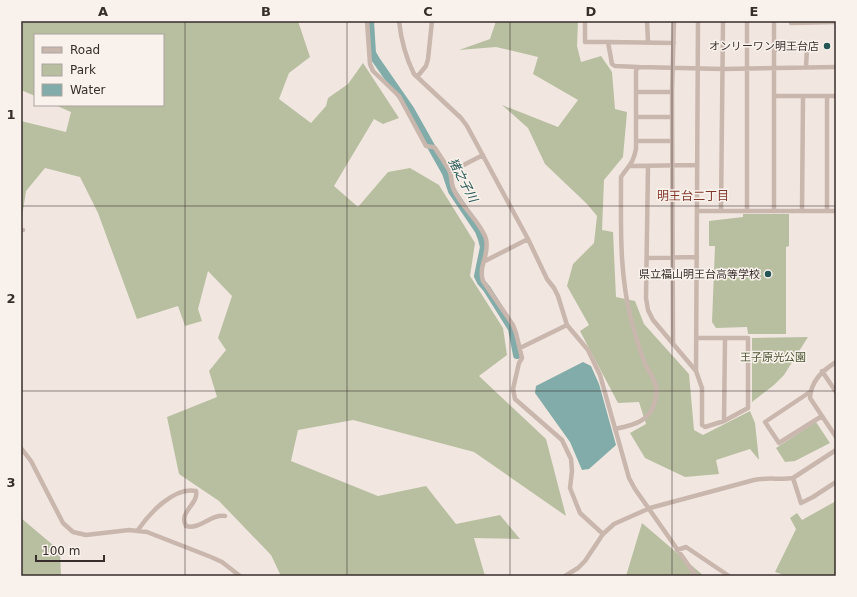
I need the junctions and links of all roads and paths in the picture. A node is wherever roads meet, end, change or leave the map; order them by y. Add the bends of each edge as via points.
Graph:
1 (368, 21) edge
2 (399, 21) edge
3 (432, 21) edge
4 (586, 21) edge
5 (647, 21) edge
6 (674, 21) edge
7 (698, 21) edge
8 (723, 21) edge
9 (747, 21) edge
10 (774, 21) edge
11 (791, 21) edge
12 (836, 22) edge
13 (608, 42) junction
14 (648, 42) junction
15 (674, 43) junction
16 (774, 50) junction
17 (639, 67) junction
18 (774, 67) junction
19 (806, 67) junction
20 (836, 67) edge
21 (673, 68) junction
22 (698, 68) junction
23 (723, 68) junction
24 (747, 68) junction
25 (417, 77) junction
26 (636, 92) junction
27 (672, 92) junction
28 (774, 96) junction
29 (803, 96) junction
30 (827, 96) junction
31 (836, 96) edge
32 (636, 116) junction
33 (672, 117) junction
34 (636, 141) junction
35 (672, 141) junction
36 (483, 155) junction
37 (697, 165) junction
38 (630, 166) junction
39 (648, 166) junction
40 (673, 166) junction
41 (450, 172) junction
42 (721, 210) junction
43 (747, 210) junction
44 (802, 210) junction
45 (697, 211) junction
46 (774, 211) junction
47 (827, 211) junction
48 (836, 211) edge
49 (528, 239) junction
50 (647, 258) junction
51 (697, 258) junction
52 (672, 259) junction
53 (485, 261) junction
54 (567, 324) junction
55 (697, 338) junction
56 (725, 339) junction
57 (673, 344) junction
58 (520, 348) junction
59 (836, 362) edge
60 (696, 371) junction
61 (822, 371) junction
62 (810, 392) junction
63 (836, 392) edge
64 (822, 416) junction
65 (724, 421) junction
66 (615, 429) junction
67 (836, 437) edge
68 (21, 448) edge
69 (836, 450) edge
70 (793, 478) junction
71 (836, 482) edge
72 (650, 508) junction
73 (225, 516) dead end
74 (138, 530) junction
75 (603, 534) junction
76 (677, 550) junction
77 (240, 576) edge
78 (565, 576) edge
79 (696, 576) edge
80 (729, 576) edge

1 - 41 street via 369,60 373,71 399,96 426,146 431,146
2 - 25 street via 408,59
3 - 25 street via 428,59
4 - 13 street via 585,42
5 - 14 street
6 - 15 street
7 - 22 street
8 - 23 street
9 - 24 street
10 - 16 street
11 - 12 street
13 - 14 street
13 - 17 street via 612,64
14 - 15 street
15 - 21 street
16 - 18 street
16 - 19 street via 806,48
17 - 21 street
17 - 26 street via 636,70
18 - 19 street
18 - 24 street
18 - 28 street
19 - 20 street
21 - 22 street
21 - 27 street
22 - 23 street
22 - 37 street
23 - 24 street
23 - 42 street
24 - 43 street
25 - 36 street via 461,118
26 - 27 street
26 - 32 street
27 - 33 street
28 - 29 street
28 - 46 street
29 - 30 street
29 - 44 street
30 - 31 street
30 - 47 street
32 - 33 street
32 - 34 street
33 - 35 street
34 - 35 street
34 - 38 street via 634,158
35 - 40 street
36 - 41 street
36 - 49 street
37 - 40 street
37 - 45 street
38 - 39 street
38 - 66 street via 621,177 621,259 624,288 640,349 656,386 656,393 647,417 640,422
39 - 40 street
39 - 50 street
40 - 52 street
41 - 53 street via 454,190 486,239
42 - 43 street
42 - 45 street
43 - 46 street
44 - 46 street
44 - 47 street
45 - 51 street
47 - 48 street
49 - 53 street
49 - 54 street via 558,296
50 - 52 street
50 - 57 street via 648,310
51 - 52 street
51 - 55 street
52 - 57 street
53 - 58 street via 481,274 512,325
54 - 58 street
54 - 66 street via 595,363
55 - 56 street
55 - 60 street
56 - 65 street
56 - 65 street via 748,338 748,408
57 - 60 street
58 - 75 street via 522,358 513,389 515,399 562,440 571,459 570,488 580,513
59 - 61 street
60 - 65 street via 702,388 702,425 705,427
61 - 62 street
61 - 63 street
62 - 64 street via 810,398
62 - 64 street via 765,422 779,443
64 - 67 street
66 - 72 street via 629,478
68 - 74 street via 32,461 58,515 68,529 86,535
69 - 70 street
70 - 71 street via 801,503
70 - 72 street via 761,478
72 - 75 street via 614,524
72 - 76 street
73 - 74 street via 218,515 194,526 186,526 185,515 197,493 193,490 184,491 169,498 156,509
74 - 77 street via 211,557
75 - 78 street via 585,561
76 - 79 street
76 - 80 street via 686,547

